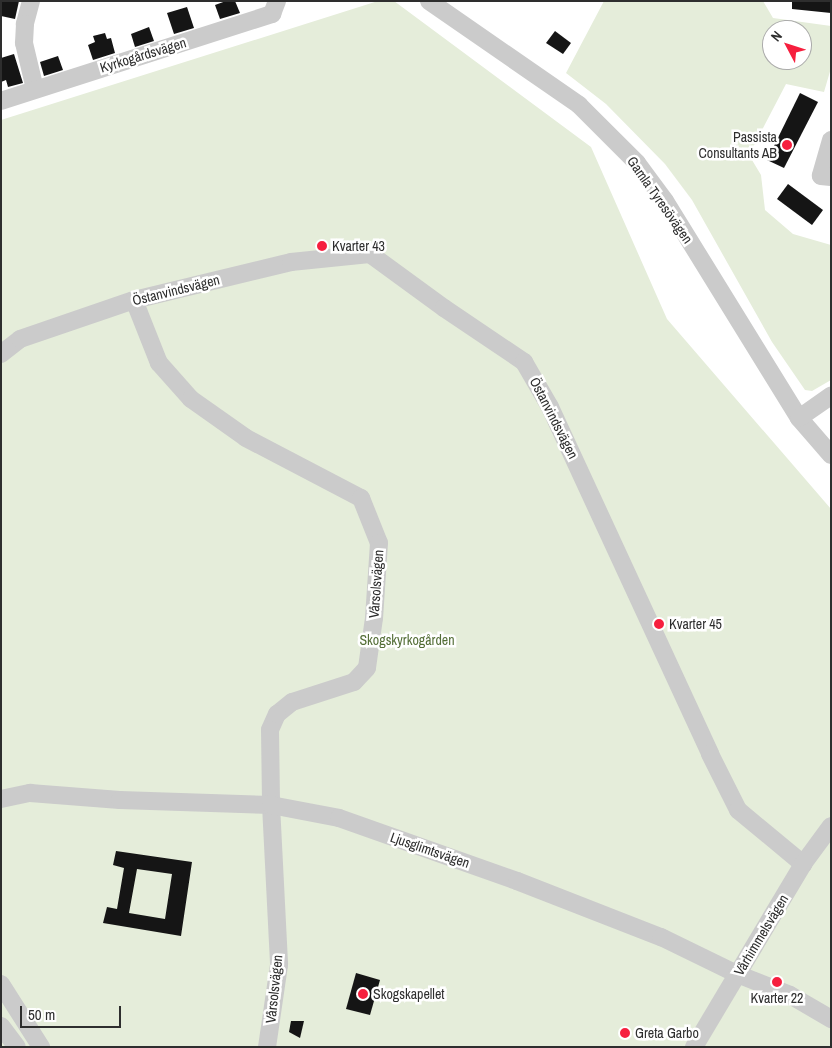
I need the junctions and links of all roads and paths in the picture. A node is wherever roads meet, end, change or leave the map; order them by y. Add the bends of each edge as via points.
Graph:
1 (31, 1) edge
2 (277, 1) edge
3 (429, 1) edge
4 (454, 8) edge
5 (34, 89) junction
6 (1, 101) edge
7 (831, 140) edge
8 (819, 175) edge
9 (134, 300) junction
10 (1, 354) edge
11 (831, 396) edge
12 (799, 418) junction
13 (831, 455) edge
14 (1, 799) edge
15 (271, 805) junction
16 (831, 826) edge
17 (803, 864) junction
18 (737, 974) junction
19 (1, 984) edge
20 (831, 1019) edge
21 (1, 1026) edge
22 (18, 1047) edge
23 (41, 1047) edge
24 (267, 1047) edge
25 (694, 1047) edge

1 - 5 street via 24,43
2 - 5 street, Kyrkogårdsvägen via 272,14
3 - 4 street, Gamla Tyresövägen
4 - 12 street, Gamla Tyresövägen via 579,105 637,163 680,224
5 - 6 street, Kyrkogårdsvägen
7 - 8 street
9 - 10 street, Östanvindsvägen via 20,339
9 - 15 street, Vårsolsvägen via 160,363 191,399 246,438 361,498 379,543 367,668 354,682 292,702 277,714 270,730
9 - 17 street, Östanvindsvägen via 291,262 370,254 524,362 550,407 724,786 738,810
11 - 12 street
12 - 13 street, Gamla Tyresövägen
14 - 15 street, Ljusglimtsvägen via 30,793 120,800
15 - 18 street, Ljusglimtsvägen via 339,818 517,881 661,937
15 - 24 street, Vårsolsvägen via 279,965
16 - 17 street, Vårhimmelsvägen
17 - 18 street, Vårhimmelsvägen
18 - 20 street, Ljusglimtsvägen via 790,995
18 - 25 street, Vårhimmelsvägen
19 - 23 street
21 - 22 street

